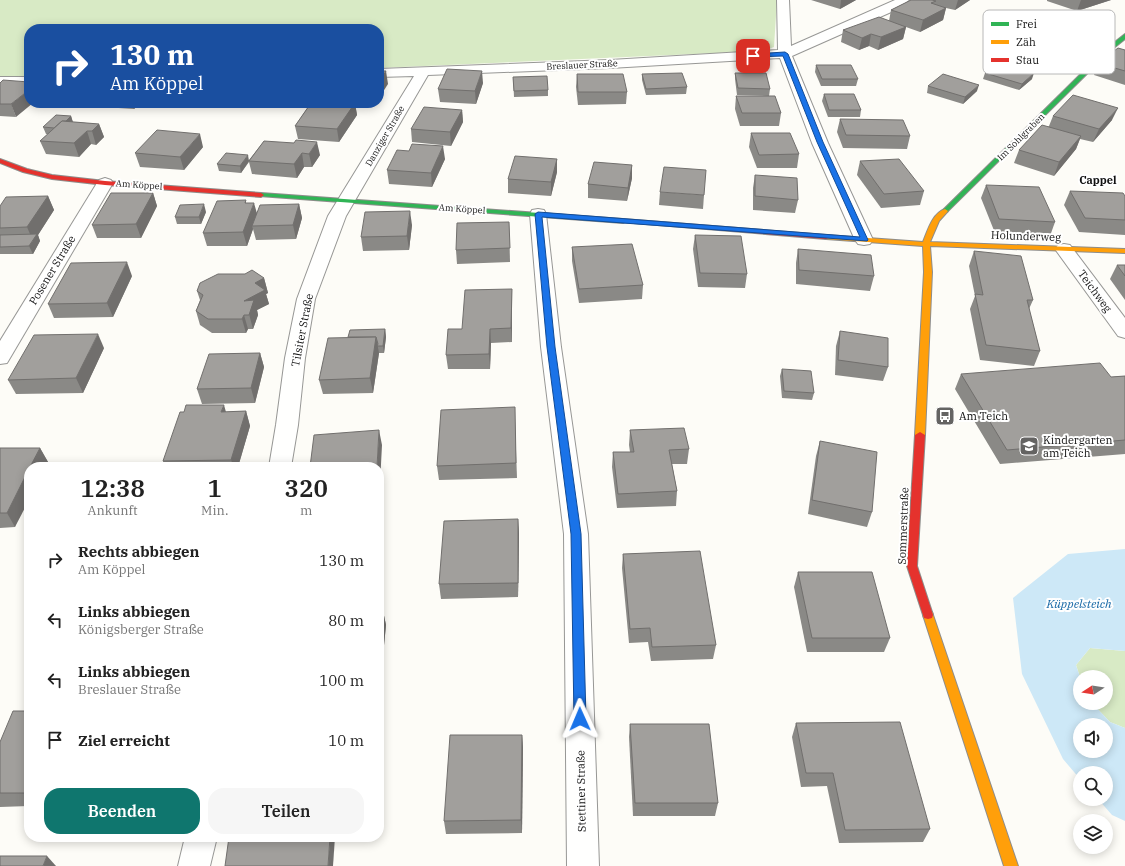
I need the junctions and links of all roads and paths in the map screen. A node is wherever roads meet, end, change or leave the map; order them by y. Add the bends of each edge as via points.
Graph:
1 (783, 0) edge
2 (903, 0) edge
3 (1125, 36) edge
4 (1115, 44) edge
5 (1115, 51) edge
6 (1125, 53) edge
7 (785, 54) junction
8 (423, 72) junction
9 (384, 73) edge
10 (1084, 74) edge
11 (0, 81) edge
12 (24, 81) edge
13 (0, 161) edge
14 (105, 183) junction
15 (347, 200) junction
16 (538, 214) junction
17 (864, 240) junction
18 (926, 244) junction
19 (1064, 249) junction
20 (1125, 251) edge
21 (1125, 332) edge
22 (0, 358) edge
23 (281, 462) edge
24 (200, 842) edge
25 (194, 866) edge
26 (583, 866) edge
27 (1011, 866) edge

1 - 7 street
2 - 7 street
3 - 4 street, Im Sohlgraben
5 - 6 street
7 - 8 street, Breslauer Straße
7 - 17 street via 820,142
8 - 9 street, Breslauer Straße
8 - 15 street, Danziger Straße
10 - 18 street, Im Sohlgraben via 936,220
11 - 12 street
13 - 14 street, Am Köppel via 25,171 52,177
14 - 15 street, Am Köppel
14 - 22 street, Posener Straße
15 - 16 street, Am Köppel
15 - 23 street, Tilsiter Straße via 337,216 306,299
16 - 17 street, Am Köppel
16 - 26 street, Stettiner Straße via 551,347 576,534
17 - 18 street, Am Köppel
18 - 19 street, Holunderweg
18 - 27 street, Sommerstraße via 928,272 924,379 912,566
19 - 20 street, Holunderweg
19 - 21 street, Teichweg
24 - 25 street

